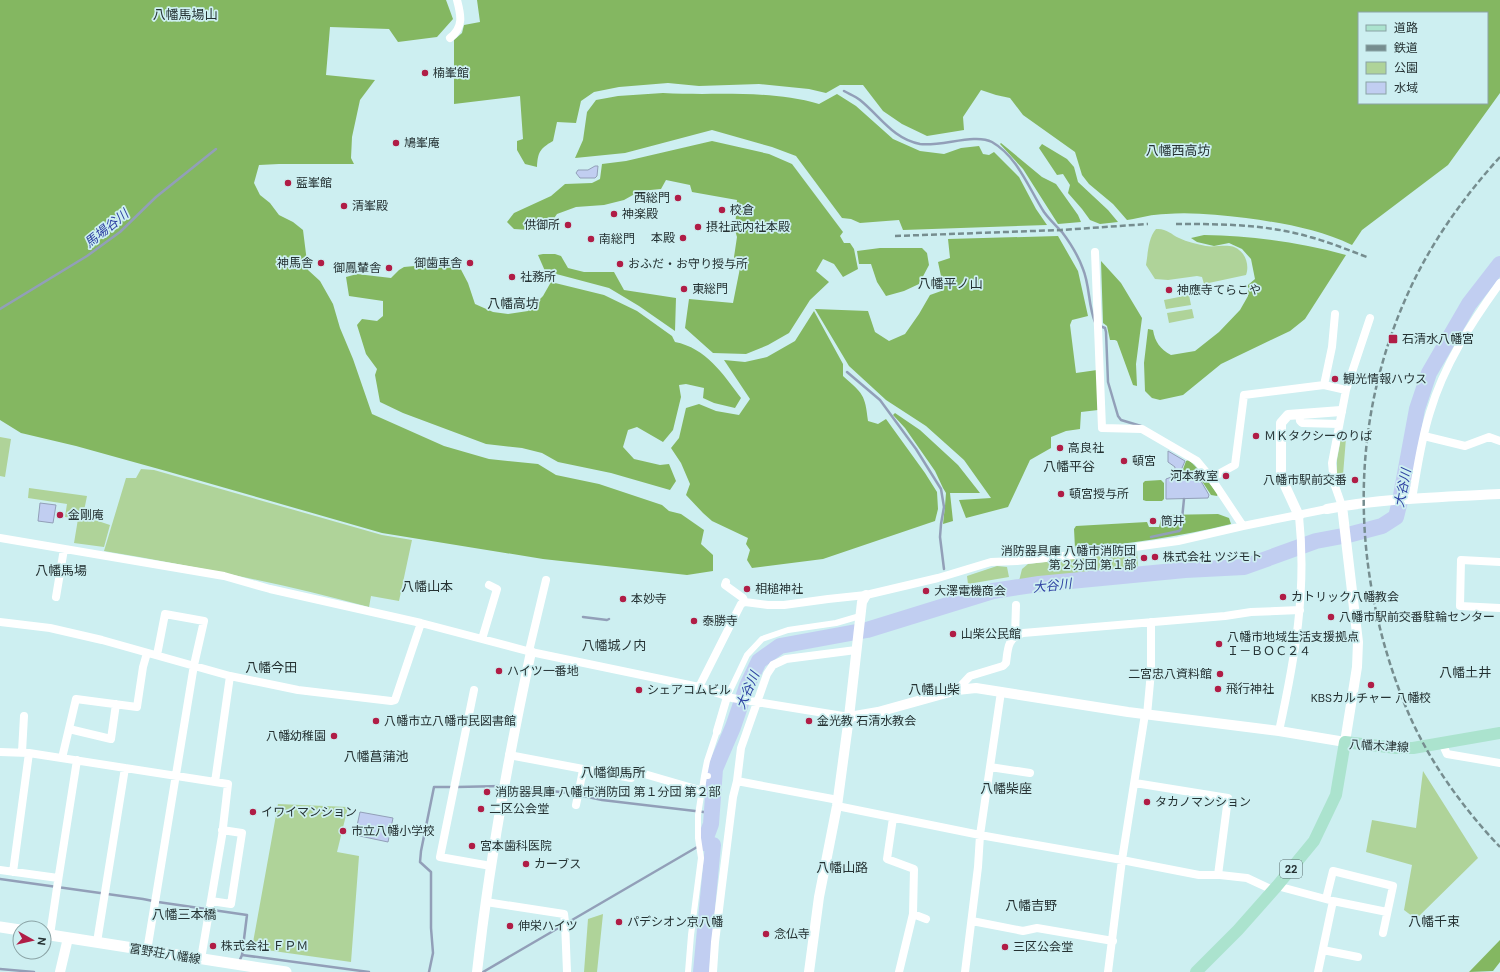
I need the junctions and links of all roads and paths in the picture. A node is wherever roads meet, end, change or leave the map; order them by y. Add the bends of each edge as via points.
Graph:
1 (457, 0) edge
2 (450, 38) dead end
3 (1095, 252) dead end
4 (1500, 283) edge
5 (1334, 314) dead end
6 (1370, 318) dead end
7 (1324, 385) junction
8 (1346, 390) junction
9 (1341, 411) junction
10 (1299, 414) junction
11 (1339, 424) junction
12 (1424, 436) junction
13 (1500, 441) edge
14 (1211, 478) junction
15 (1500, 494) edge
16 (1410, 499) junction
17 (1342, 506) junction
18 (1327, 510) joint
19 (1299, 516) junction
20 (1243, 526) junction
21 (0, 538) edge
22 (64, 549) junction
23 (1500, 562) edge
24 (546, 580) dead end
25 (726, 582) dead end
26 (489, 586) dead end
27 (866, 595) junction
28 (56, 597) dead end
29 (746, 602) junction
30 (1016, 605) dead end
31 (1500, 608) edge
32 (1300, 610) junction
33 (860, 618) junction
34 (0, 622) edge
35 (1151, 622) junction
36 (421, 623) junction
37 (1015, 636) junction
38 (482, 639) junction
39 (856, 648) junction
40 (530, 651) junction
41 (147, 653) junction
42 (157, 655) junction
43 (194, 666) junction
44 (230, 676) junction
45 (699, 687) junction
46 (474, 690) dead end
47 (956, 690) junction
48 (1001, 692) junction
49 (730, 697) junction
50 (757, 701) junction
51 (116, 704) junction
52 (1146, 715) junction
53 (24, 716) dead end
54 (849, 717) junction
55 (69, 729) junction
56 (1500, 730) edge
57 (716, 731) joint
58 (1279, 731) junction
59 (1345, 742) junction
60 (1442, 743) junction
61 (0, 752) edge
62 (25, 753) junction
63 (509, 755) junction
64 (62, 758) junction
65 (77, 760) junction
66 (1500, 763) edge
67 (990, 767) junction
68 (125, 768) junction
69 (584, 770) junction
70 (1030, 773) dead end
71 (176, 776) junction
72 (737, 781) junction
73 (215, 782) junction
74 (1135, 783) junction
75 (703, 791) junction
76 (577, 798) dead end
77 (837, 803) junction
78 (893, 818) junction
79 (222, 830) junction
80 (980, 835) junction
81 (1122, 860) junction
82 (491, 866) junction
83 (0, 870) edge
84 (12, 872) junction
85 (1218, 875) junction
86 (57, 883) junction
87 (1275, 888) junction
88 (1329, 900) junction
89 (486, 902) junction
90 (211, 903) junction
91 (1388, 912) junction
92 (913, 914) junction
93 (926, 919) dead end
94 (50, 920) edge
95 (972, 921) junction
96 (0, 927) edge
97 (12, 929) edge
98 (1383, 933) dead end
99 (52, 936) edge
100 (68, 938) junction
101 (1113, 941) junction
102 (97, 942) junction
103 (1323, 950) junction
104 (147, 951) junction
105 (1358, 957) dead end
106 (201, 959) junction
107 (61, 968) edge
108 (247, 969) edge
109 (477, 971) edge
110 (286, 972) edge
111 (567, 972) edge
112 (688, 972) edge
113 (713, 972) edge
114 (809, 972) edge
115 (899, 972) edge
116 (965, 972) edge
117 (1108, 972) edge
118 (1196, 972) edge
119 (1318, 972) edge

1 - 2 street via 461,21 459,29
3 - 14 street via 1102,428 1142,429 1197,461
4 - 12 street via 1463,337 1441,382
5 - 7 street via 1332,348
6 - 8 street
7 - 8 street
7 - 14 street via 1244,395 1235,465
8 - 9 street
9 - 10 street
9 - 11 street
10 - 11 street via 1302,423
10 - 19 street via 1288,415 1281,423 1281,477
11 - 17 street via 1332,463 1334,483
12 - 13 street via 1465,446 1490,437
12 - 16 street
14 - 20 street
15 - 16 street
16 - 17 street
17 - 18 street
17 - 59 street via 1358,648
18 - 19 street
19 - 20 street
19 - 32 street via 1302,564
20 - 27 street via 1178,541 1084,554 991,562
21 - 22 street
22 - 28 street
22 - 36 street via 224,576
23 - 31 street via 1461,560 1460,606
24 - 40 street
25 - 29 street via 725,585
26 - 38 street via 497,589
27 - 29 street via 768,606
27 - 33 street via 862,602
29 - 45 street via 741,604
30 - 37 street
32 - 35 street via 1250,612
32 - 58 street
33 - 39 street
33 - 49 street via 788,630 762,639 747,655
34 - 41 street via 57,630
35 - 37 street via 1023,633
35 - 52 street via 1151,672
36 - 38 street
36 - 44 street via 395,700 298,690
37 - 47 street via 1008,647 1006,663 1003,666 970,676
38 - 40 street
39 - 50 street via 786,659 773,665
39 - 54 street
40 - 45 street
40 - 63 street
41 - 42 street
41 - 51 street via 137,707
42 - 43 street
42 - 43 street via 165,614 204,620
43 - 44 street
43 - 71 street
44 - 73 street
45 - 49 street
46 - 82 street via 440,857
47 - 48 street via 976,688
47 - 54 street via 878,712
48 - 52 street
48 - 67 street
49 - 50 street
49 - 57 street
50 - 54 street
50 - 72 street via 742,748
51 - 55 street via 76,699
51 - 55 street via 111,739
52 - 58 street
52 - 74 street
53 - 62 street
54 - 77 street
55 - 64 street
56 - 60 main road, 八幡木津線
57 - 75 street via 707,761
58 - 59 street
59 - 60 main road, 八幡木津線 via 1396,748
59 - 87 main road, 八幡木津線 / 22 via 1336,795 1314,841
60 - 66 street via 1447,754
61 - 62 street
62 - 64 street
62 - 84 street
63 - 69 street
63 - 82 street
64 - 65 street
65 - 68 street
65 - 86 street
67 - 70 street
67 - 80 street
68 - 71 street
68 - 102 street
69 - 75 street via 631,778 634,771
69 - 76 street
71 - 73 street
71 - 104 street
72 - 77 street
72 - 113 street
73 - 79 street via 228,784
74 - 81 street
74 - 85 street via 1228,798
75 - 112 street via 698,815 698,838 702,858
77 - 78 street
77 - 114 street via 819,897
78 - 80 street
78 - 92 street via 886,859 914,869
79 - 90 street
79 - 90 street via 242,833 231,904
80 - 81 street
80 - 95 street
81 - 85 street via 1200,875
81 - 101 street
82 - 89 street
83 - 84 street
84 - 86 street
85 - 87 street via 1248,878
86 - 94 street
87 - 88 street
87 - 118 main road, 八幡木津線 / 22
88 - 91 street
88 - 91 street via 1333,871 1393,886
88 - 103 street
89 - 109 street
89 - 111 street via 564,914
90 - 106 street
91 - 98 street
92 - 93 street
92 - 115 street
95 - 101 street via 1023,931 1036,928
95 - 116 street
96 - 97 main road
99 - 100 main road, 富野荘八幡線
100 - 102 main road, 富野荘八幡線
100 - 107 street
101 - 117 street
102 - 104 main road, 富野荘八幡線
103 - 105 street
103 - 119 street
104 - 106 main road, 富野荘八幡線
106 - 108 main road, 富野荘八幡線
108 - 110 main road, 富野荘八幡線

